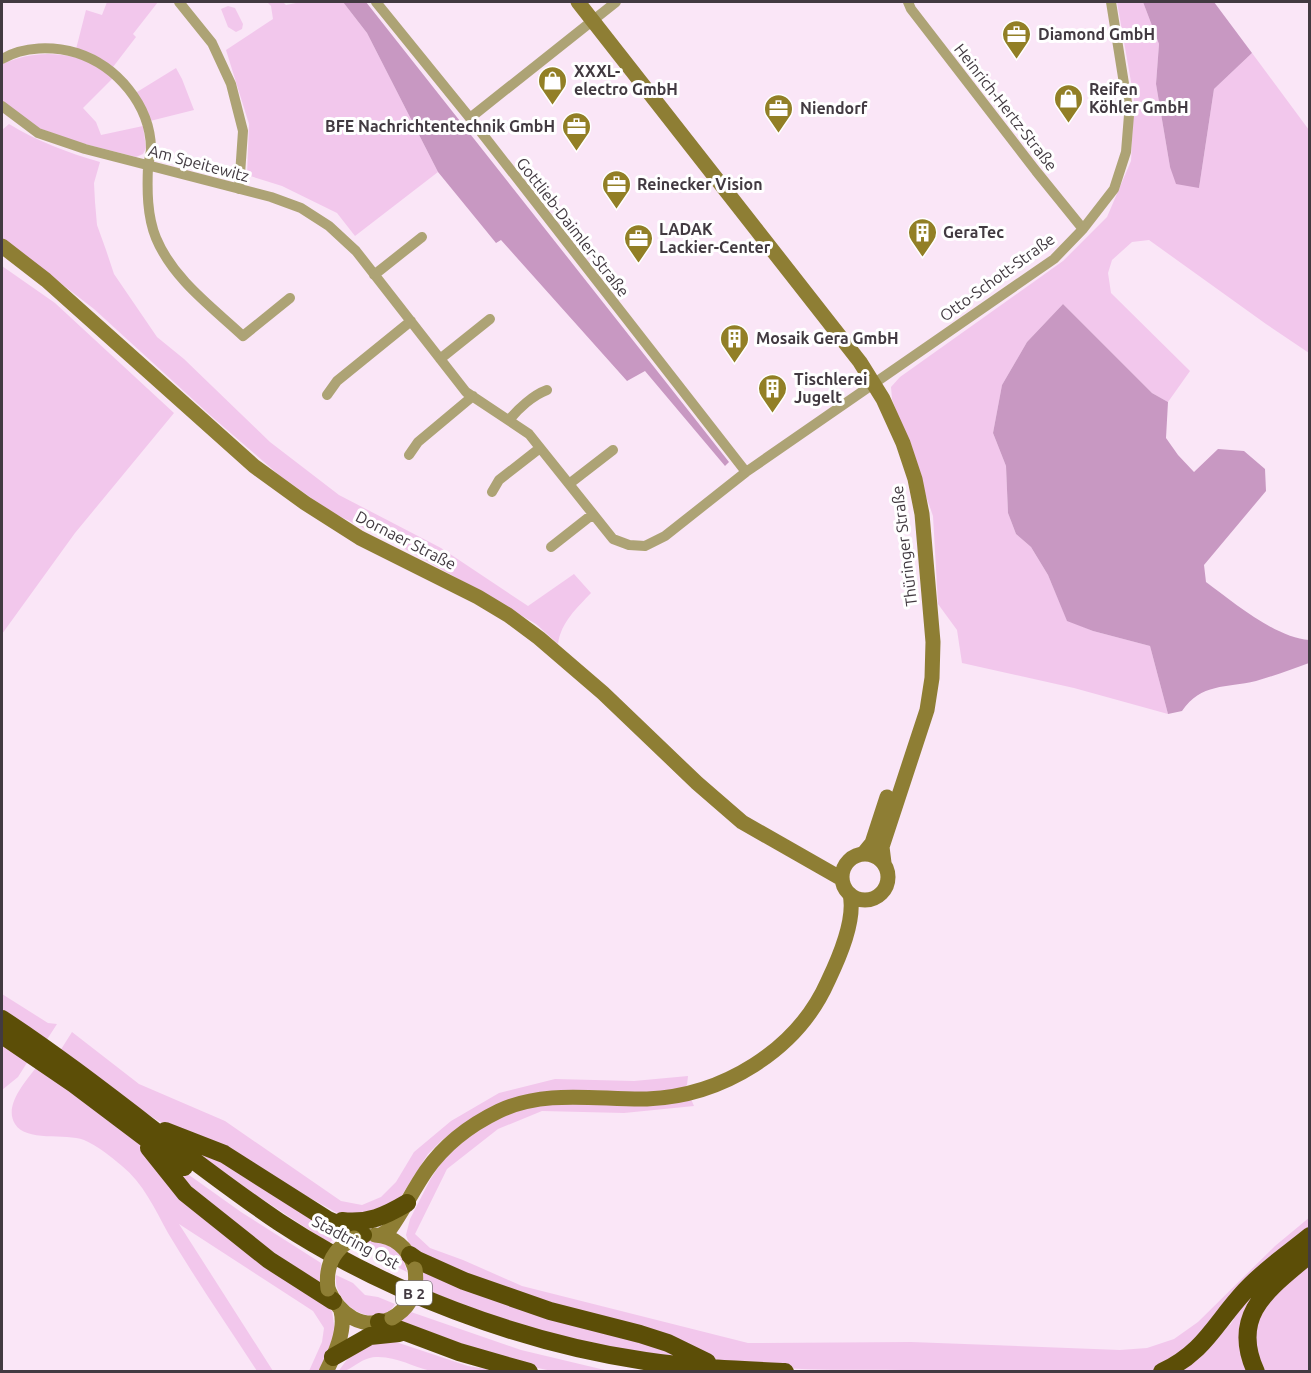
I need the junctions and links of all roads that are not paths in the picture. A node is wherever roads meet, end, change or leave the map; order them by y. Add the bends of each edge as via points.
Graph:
1 (179, 2) edge
2 (376, 2) edge
3 (567, 2) edge
4 (578, 2) edge
5 (616, 2) edge
6 (908, 2) edge
7 (1111, 2) edge
8 (589, 23) junction
9 (2, 59) edge
10 (2, 106) edge
11 (470, 118) junction
12 (148, 165) junction
13 (239, 189) junction
14 (1083, 229) junction
15 (422, 237) dead end
16 (2, 246) edge
17 (374, 275) junction
18 (290, 298) dead end
19 (490, 319) dead end
20 (411, 321) junction
21 (440, 359) junction
22 (870, 385) junction
23 (547, 390) dead end
24 (327, 395) dead end
25 (473, 396) junction
26 (509, 420) junction
27 (540, 448) junction
28 (613, 450) dead end
29 (409, 455) dead end
30 (746, 472) junction
31 (569, 484) junction
32 (492, 492) dead end
33 (593, 514) junction
34 (551, 547) dead end
35 (801, 854) junction
36 (856, 857) junction
37 (884, 863) junction
38 (842, 879) junction
39 (850, 894) junction
40 (868, 900) junction
41 (845, 938) junction
42 (2, 1019) edge
43 (2, 1035) edge
44 (143, 1129) junction
45 (406, 1203) junction
46 (328, 1220) junction
47 (366, 1236) junction
48 (1310, 1236) edge
49 (1310, 1254) edge
50 (408, 1256) junction
51 (334, 1300) junction
52 (378, 1321) junction
53 (404, 1332) junction
54 (330, 1364) edge
55 (720, 1368) junction
56 (529, 1371) edge
57 (660, 1371) edge
58 (785, 1371) edge
59 (1162, 1371) edge
60 (1256, 1371) edge

1 - 13 street via 212,43 231,84 243,131
2 - 11 street, Gottlieb-Daimler-Straße
3 - 8 main road, Thüringer Straße
4 - 8 main road, Thüringer Straße
5 - 8 street
6 - 14 street, Heinrich-Hertz-Straße
7 - 14 street, Otto-Schott-Straße via 1129,115 1126,152 1114,189
8 - 11 street
8 - 22 main road, Thüringer Straße
9 - 12 street via 19,51 45,48 70,51 101,64 133,94 143,113 151,148
10 - 12 street, Am Speitewitz via 38,133
11 - 30 street, Gottlieb-Daimler-Straße
12 - 13 street, Am Speitewitz
12 - 18 street via 150,217 163,253 175,271 243,336
13 - 17 street, Am Speitewitz via 301,208 329,226
14 - 22 street, Otto-Schott-Straße via 1054,259
15 - 17 street
16 - 35 main road, Dornaer Straße via 46,280 254,466 360,537 508,615 603,693 742,822
17 - 20 street, Am Speitewitz
19 - 21 street
20 - 21 street, Am Speitewitz
20 - 24 street via 337,381
21 - 25 street, Am Speitewitz
22 - 30 street, Otto-Schott-Straße
22 - 36 main road, Thüringer Straße via 907,487 924,663 920,698 872,843
22 - 37 main road, Thüringer Straße via 903,443 915,479 922,514 933,664 927,710 882,847
23 - 26 street
25 - 26 street, Am Speitewitz
25 - 29 street via 418,442
26 - 27 street, Am Speitewitz via 529,434
27 - 31 street, Am Speitewitz
27 - 32 street via 499,480
28 - 31 street
30 - 33 street, Am Speitewitz via 665,536 645,546 613,539
31 - 33 street, Am Speitewitz
33 - 34 street
35 - 36 main road, Dornaer Straße via 843,862
35 - 38 main road, Dornaer Straße
36 - 37 main road via 874,855
36 - 38 main road
37 - 40 main road via 889,878 887,886
38 - 39 main road
39 - 40 main road
39 - 41 main road
40 - 41 main road
41 - 45 main road via 813,1009 792,1035 752,1067 714,1085 673,1096 568,1096 514,1105 464,1131 426,1170
42 - 44 highway, Stadtring Ost / B 2 via 70,1065
43 - 44 highway, Stadtring Ost / B 2
44 - 46 highway, B 2 via 224,1154
44 - 51 highway, B 2 via 167,1174 184,1193 269,1260
44 - 55 highway, Stadtring Ost / B 2 via 282,1223 424,1298 499,1326 590,1351
44 - 57 highway, Stadtring Ost / B 2 via 281,1233 421,1306 535,1346
45 - 46 highway, B 2 via 374,1220
45 - 47 main road via 390,1229
45 - 50 main road
46 - 47 highway, B 2
47 - 50 main road
47 - 51 main road, bridge via 341,1247 331,1259 327,1273
48 - 59 highway via 1245,1291 1201,1346
49 - 60 highway via 1256,1304 1246,1339
50 - 52 main road, bridge via 416,1284 412,1298 404,1310
50 - 55 highway, B 2 via 464,1281 550,1311 668,1343
51 - 52 main road via 351,1319
51 - 54 main road via 344,1323
52 - 53 highway, B 2
52 - 54 main road via 353,1328
53 - 54 highway, B 2 via 370,1336
53 - 56 highway, B 2
55 - 58 highway, Stadtring Ost / B 2

